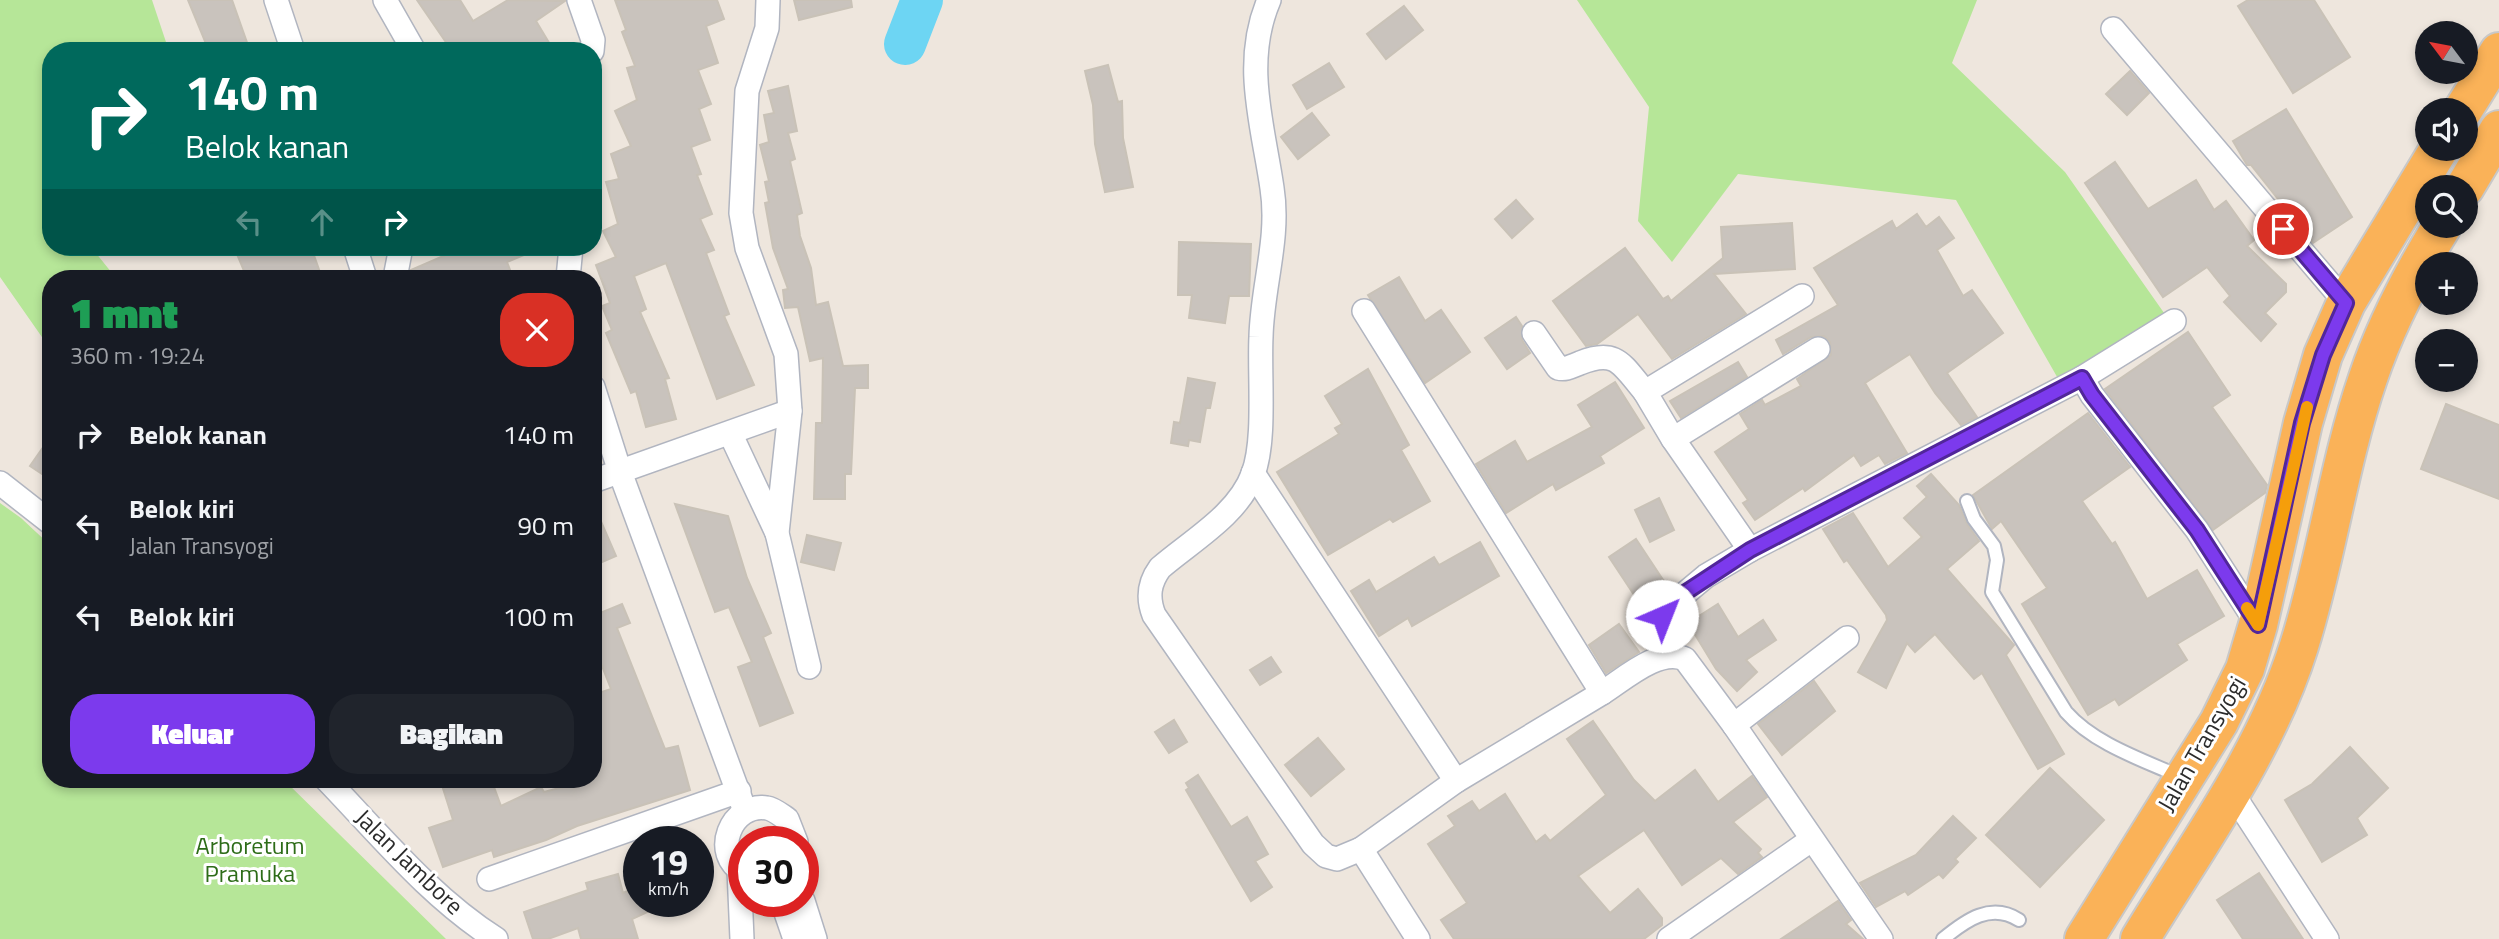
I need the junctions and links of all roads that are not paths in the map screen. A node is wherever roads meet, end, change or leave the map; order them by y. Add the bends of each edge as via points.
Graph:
1 (276, 0) edge
2 (385, 0) edge
3 (579, 0) edge
4 (768, 0) edge
5 (1269, 0) edge
6 (2113, 29) dead end
7 (290, 42) edge
8 (409, 42) edge
9 (593, 42) edge
10 (2499, 52) edge
11 (2470, 98) edge
12 (2499, 130) edge
13 (2431, 161) edge
14 (2472, 175) edge
15 (2435, 238) edge
16 (1802, 296) dead end
17 (2346, 303) junction
18 (1364, 311) dead end
19 (2174, 321) dead end
20 (1534, 333) dead end
21 (1818, 349) dead end
22 (2082, 378) junction
23 (1645, 392) junction
24 (790, 411) junction
25 (602, 415) edge
26 (731, 435) junction
27 (1673, 439) junction
28 (620, 472) junction
29 (1253, 473) junction
30 (602, 478) edge
31 (0, 483) edge
32 (1967, 500) dead end
33 (2287, 504) junction
34 (2335, 511) junction
35 (42, 516) edge
36 (777, 533) junction
37 (1750, 550) junction
38 (2258, 625) junction
39 (1847, 638) dead end
40 (1673, 655) junction
41 (809, 667) dead end
42 (1602, 693) junction
43 (1734, 725) junction
44 (2184, 779) junction
45 (1456, 781) junction
46 (334, 788) edge
47 (2231, 791) junction
48 (742, 801) junction
49 (731, 826) edge
50 (790, 826) edge
51 (728, 833) edge
52 (1811, 840) junction
53 (1361, 849) junction
54 (728, 850) edge
55 (489, 879) dead end
56 (741, 917) edge
57 (787, 917) edge
58 (808, 917) edge
59 (2019, 920) dead end
60 (496, 939) edge
61 (741, 939) edge
62 (795, 939) edge
63 (815, 939) edge
64 (1418, 939) edge
65 (1669, 939) edge
66 (1881, 939) edge
67 (1943, 939) edge
68 (2084, 939) edge
69 (2140, 939) edge
70 (2327, 939) edge

1 - 7 street
2 - 8 street
3 - 9 street
4 - 24 street via 767,28 747,90 741,213 747,248 786,354
5 - 29 street via 1258,42 1255,92 1273,190 1273,228
6 - 17 street
10 - 11 highway
12 - 14 highway
13 - 17 highway, Jalan Transyogi
15 - 34 highway, Jalan Transyogi via 2394,311 2367,380
16 - 23 street
17 - 33 highway, Jalan Transyogi via 2319,366 2302,423
18 - 42 street
19 - 22 street
20 - 23 street via 1558,368 1608,356
21 - 27 street
22 - 37 street
22 - 38 street via 2197,530
23 - 27 street
24 - 26 street
24 - 36 street
25 - 28 street
26 - 28 street
26 - 36 street
27 - 37 street
28 - 30 street
28 - 48 street
29 - 45 street
29 - 53 street via 1239,499 1160,568 1152,579 1149,603 1313,844 1331,859
31 - 35 street
32 - 44 lane via 1974,519 1994,546 1997,560 1992,592 2066,712 2074,722 2119,749
33 - 34 highway
33 - 38 highway, Jalan Transyogi
34 - 47 highway, Jalan Transyogi via 2299,647 2274,709
36 - 41 street
37 - 40 street via 1706,576 1664,611 1662,622
38 - 44 highway, Jalan Transyogi via 2245,669
39 - 43 street
40 - 42 street via 1654,661
40 - 43 street via 1691,665
42 - 45 street
43 - 52 street
44 - 68 highway, Jalan Transyogi
45 - 53 street
46 - 60 street, Jalan Jambore via 411,869
47 - 69 highway, Jalan Transyogi
47 - 70 street
48 - 49 street
48 - 50 street via 768,808 788,819
48 - 55 street
51 - 54 street
52 - 65 street
52 - 66 street
53 - 64 street
56 - 61 street
57 - 62 street
58 - 63 street
59 - 67 lane via 2008,913 1984,913 1963,922

